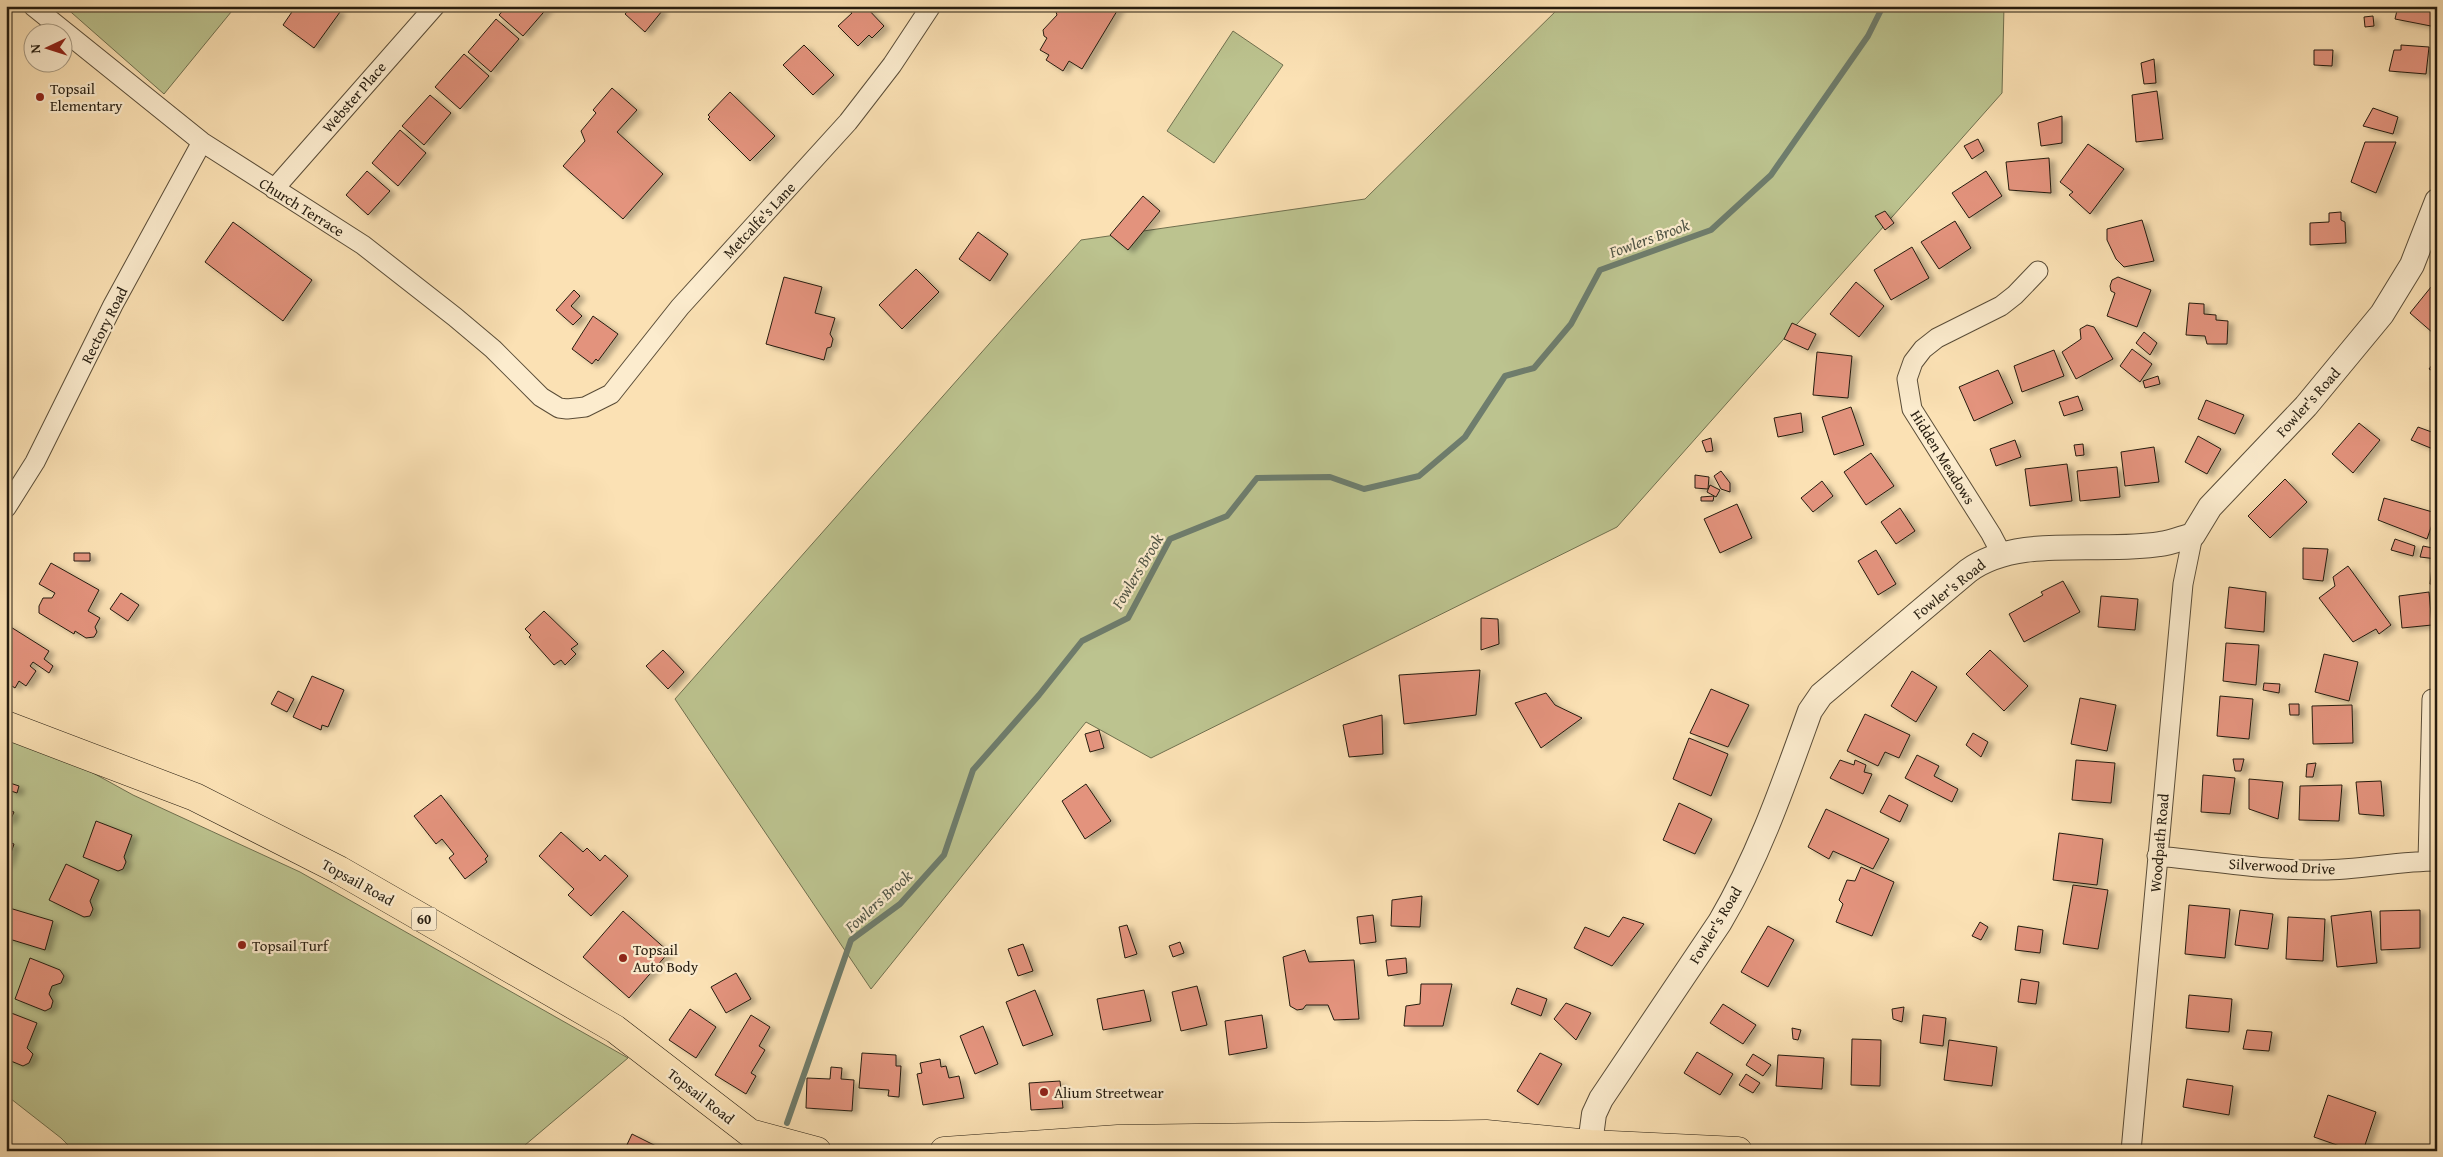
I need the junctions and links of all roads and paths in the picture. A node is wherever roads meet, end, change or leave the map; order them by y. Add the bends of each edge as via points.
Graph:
1 (33, 6) edge
2 (435, 6) edge
3 (931, 6) edge
4 (202, 142) junction
5 (274, 189) junction
6 (2437, 201) edge
7 (2038, 271) dead end
8 (567, 409) joint
9 (6, 508) edge
10 (2193, 536) junction
11 (2001, 554) junction
12 (2432, 699) dead end
13 (6, 725) edge
14 (2157, 856) junction
15 (2432, 861) edge
16 (1590, 1144) junction
17 (817, 1151) edge
18 (944, 1151) edge
19 (1738, 1151) edge
20 (2131, 1151) edge

1 - 4 street, Church Terrace
2 - 5 street, Webster Place
3 - 8 street, Metcalfe's Lane via 892,65 848,122 680,307 611,394 585,407
4 - 5 street, Church Terrace
4 - 9 street, Rectory Road via 113,306 35,462
5 - 8 street, Church Terrace via 363,245 493,349 541,397
6 - 10 street, Fowler's Road via 2412,265 2382,314 2306,406 2210,507
7 - 11 street, Hidden Meadows via 2001,306 1937,338 1923,349 1913,362 1907,379 1912,409 1992,534
10 - 11 street, Fowler's Road via 2160,544
10 - 14 street, Woodpath Road via 2183,584
11 - 16 street, Fowler's Road via 1968,571 1816,700 1762,838 1735,894 1720,922 1601,1098 1594,1114
12 - 15 street
13 - 17 main road, Topsail Road / 60 via 195,797 339,870 615,1029 750,1133
14 - 15 street, Silverwood Drive via 2306,870
14 - 20 street, Woodpath Road
16 - 18 main road via 1486,1134 1118,1138
16 - 19 main road

